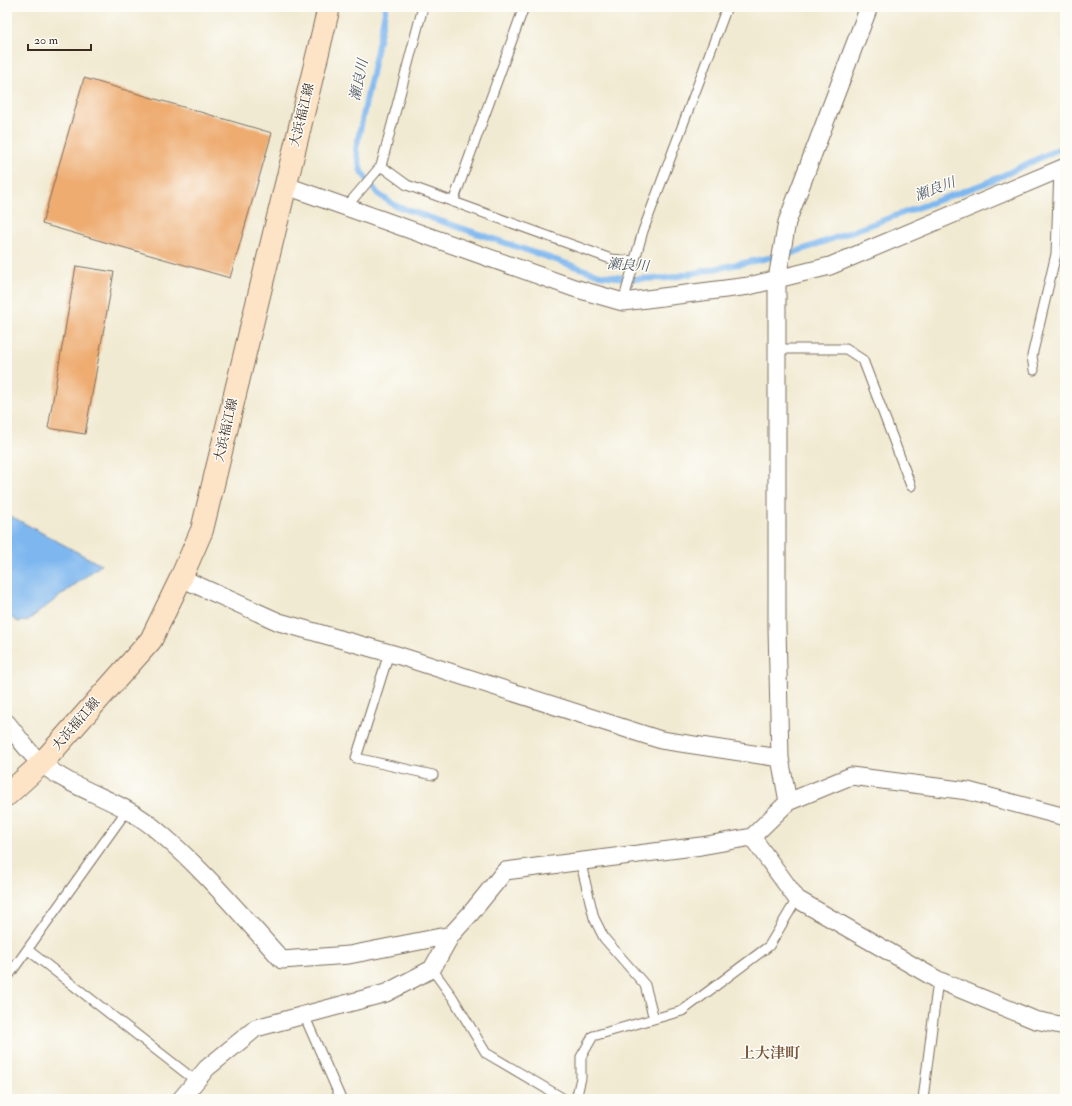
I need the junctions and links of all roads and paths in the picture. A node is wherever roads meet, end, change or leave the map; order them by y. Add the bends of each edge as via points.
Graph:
1 (329, 7) edge
2 (423, 7) edge
3 (524, 7) edge
4 (727, 7) edge
5 (869, 7) edge
6 (381, 166) junction
7 (1062, 168) edge
8 (284, 185) junction
9 (453, 202) junction
10 (346, 207) junction
11 (635, 261) junction
12 (777, 279) junction
13 (623, 302) junction
14 (777, 349) junction
15 (1034, 370) dead end
16 (911, 486) dead end
17 (181, 578) junction
18 (389, 653) junction
19 (7, 723) edge
20 (780, 758) junction
21 (41, 764) junction
22 (433, 775) dead end
23 (7, 795) edge
24 (788, 802) junction
25 (127, 810) junction
26 (1065, 817) edge
27 (752, 837) junction
28 (580, 860) junction
29 (797, 899) junction
30 (451, 935) junction
31 (28, 950) junction
32 (432, 968) junction
33 (7, 978) edge
34 (938, 980) junction
35 (304, 1015) junction
36 (654, 1019) junction
37 (1065, 1026) edge
38 (196, 1081) junction
39 (181, 1099) edge
40 (341, 1099) edge
41 (564, 1099) edge
42 (576, 1099) edge
43 (923, 1099) edge

1 - 8 main road, 大浜福江線
2 - 6 lane
3 - 9 lane
4 - 11 lane via 646,224
5 - 12 street via 787,222
6 - 9 lane via 407,185
6 - 10 lane
7 - 12 street via 830,266
7 - 15 lane via 1056,254 1032,356
8 - 10 street
8 - 17 main road, 大浜福江線 via 202,530
9 - 11 lane via 611,259
10 - 13 street via 574,288
11 - 13 lane
12 - 13 street via 749,286
12 - 14 street
14 - 16 lane via 846,349 863,360
14 - 20 street via 777,627
17 - 18 street via 279,622
17 - 21 main road, 大浜福江線 via 151,640
18 - 20 street via 661,740
18 - 22 lane via 356,758
19 - 21 street
20 - 24 street
21 - 23 main road, 大浜福江線
21 - 25 street via 76,786
24 - 26 street via 851,776 968,791
24 - 27 street
25 - 30 street via 153,827 200,872 282,960 349,955
25 - 31 lane
27 - 28 street via 701,846
27 - 29 street
28 - 30 street via 506,871
28 - 36 lane via 594,918 604,938 645,985
29 - 34 street
29 - 36 lane via 769,946 682,1012
30 - 32 street
31 - 33 lane
31 - 38 lane
32 - 35 street via 386,993
32 - 41 lane via 454,998 486,1053
34 - 37 street via 1034,1020
34 - 43 lane
35 - 38 street via 256,1028 207,1068
35 - 40 lane
36 - 42 lane via 593,1036 581,1057 581,1078
38 - 39 street

